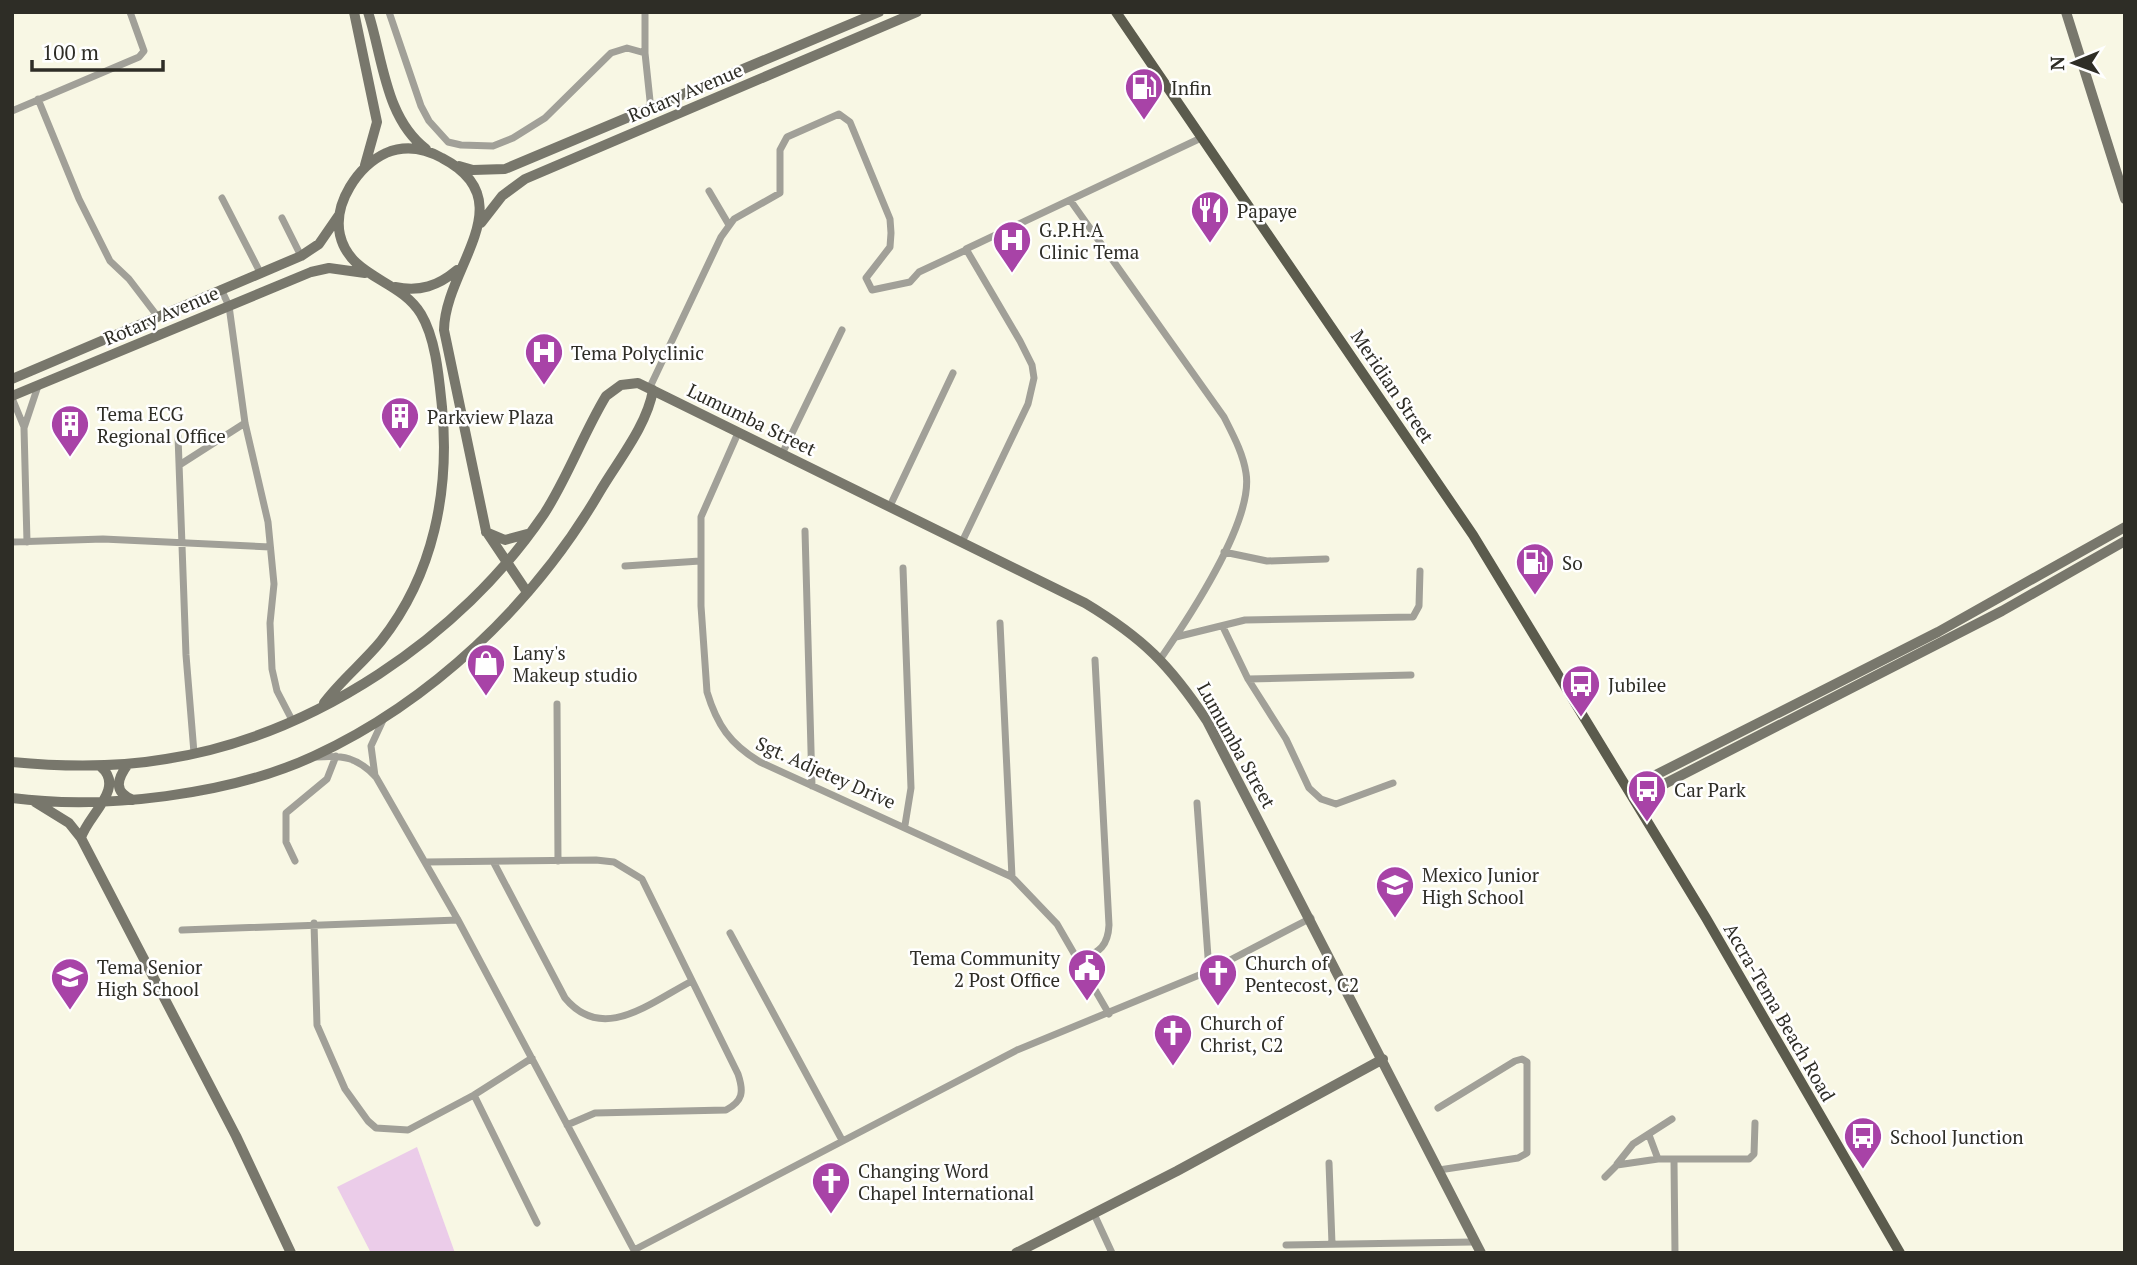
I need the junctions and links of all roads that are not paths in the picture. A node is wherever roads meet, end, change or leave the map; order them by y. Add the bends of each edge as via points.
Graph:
1 (130, 12) edge
2 (354, 12) edge
3 (368, 12) edge
4 (389, 12) edge
5 (645, 12) edge
6 (879, 12) edge
7 (917, 12) edge
8 (1116, 12) edge
9 (2066, 12) edge
10 (645, 52) junction
11 (739, 71) junction
12 (745, 86) junction
13 (38, 99) junction
14 (651, 110) junction
15 (12, 111) edge
16 (1201, 138) junction
17 (428, 150) junction
18 (454, 164) junction
19 (364, 167) junction
20 (709, 191) dead end
21 (222, 198) dead end
22 (2125, 199) edge
23 (1070, 200) junction
24 (339, 215) junction
25 (282, 218) dead end
26 (481, 223) junction
27 (729, 225) junction
28 (966, 250) junction
29 (301, 256) junction
30 (459, 268) junction
31 (366, 273) junction
32 (261, 274) junction
33 (393, 287) junction
34 (221, 289) junction
35 (229, 306) junction
36 (158, 317) junction
37 (842, 330) dead end
38 (953, 373) dead end
39 (12, 379) edge
40 (38, 386) junction
41 (652, 389) junction
42 (12, 397) edge
43 (245, 423) junction
44 (24, 428) junction
45 (738, 433) junction
46 (178, 436) dead end
47 (782, 454) junction
48 (181, 464) junction
49 (890, 506) junction
50 (2125, 527) edge
51 (486, 531) junction
52 (805, 531) dead end
53 (529, 533) junction
54 (2125, 541) edge
55 (12, 542) edge
56 (27, 542) junction
57 (962, 542) junction
58 (184, 543) junction
59 (270, 547) junction
60 (1224, 552) junction
61 (1326, 559) dead end
62 (700, 561) junction
63 (507, 563) junction
64 (625, 566) dead end
65 (903, 568) dead end
66 (1420, 571) dead end
67 (527, 592) junction
68 (1000, 623) dead end
69 (1223, 627) junction
70 (1176, 637) junction
71 (1161, 658) junction
72 (1095, 660) dead end
73 (1411, 675) dead end
74 (1248, 679) junction
75 (324, 704) junction
76 (557, 704) dead end
77 (385, 715) junction
78 (292, 720) junction
79 (194, 753) junction
80 (336, 756) junction
81 (312, 758) junction
82 (12, 762) edge
83 (128, 764) junction
84 (101, 766) junction
85 (376, 776) junction
86 (1393, 783) dead end
87 (812, 786) junction
88 (1628, 789) junction
89 (12, 798) edge
90 (1634, 799) junction
91 (104, 800) junction
92 (133, 800) junction
93 (32, 801) junction
94 (1197, 803) dead end
95 (905, 825) junction
96 (81, 838) junction
97 (295, 861) dead end
98 (426, 862) junction
99 (558, 862) junction
100 (494, 863) junction
101 (1012, 877) junction
102 (1311, 918) junction
103 (458, 920) junction
104 (314, 923) junction
105 (181, 930) dead end
106 (730, 933) dead end
107 (1082, 961) junction
108 (1209, 971) junction
109 (692, 981) junction
110 (1109, 1014) junction
111 (532, 1058) junction
112 (1383, 1059) junction
113 (474, 1095) junction
114 (1438, 1108) dead end
115 (1672, 1119) dead end
116 (1755, 1123) dead end
117 (567, 1125) junction
118 (1649, 1135) junction
119 (842, 1140) junction
120 (1658, 1160) junction
121 (1674, 1161) junction
122 (1329, 1163) dead end
123 (1617, 1165) junction
124 (1439, 1170) junction
125 (1605, 1177) dead end
126 (1094, 1214) junction
127 (537, 1223) dead end
128 (1473, 1242) junction
129 (1332, 1244) junction
130 (1286, 1245) dead end
131 (634, 1252) edge
132 (291, 1253) edge
133 (1016, 1253) edge
134 (1112, 1253) edge
135 (1481, 1253) edge
136 (1675, 1253) edge
137 (1900, 1253) edge

1 - 13 street via 143,44 139,57
2 - 19 main road via 377,122
3 - 17 main road via 395,110 409,134
4 - 10 street via 421,106 436,132 461,145 493,146 513,138 545,118 611,53 627,48
5 - 10 street
6 - 11 main road, Rotary Avenue
7 - 12 main road, Rotary Avenue
8 - 16 main road, Meridian Street
9 - 22 main road
10 - 14 street
11 - 12 main road
11 - 14 main road, Rotary Avenue
12 - 26 main road, Rotary Avenue via 525,179 502,196
13 - 15 street
13 - 36 street via 110,261
14 - 18 main road, Rotary Avenue via 505,169 473,170
16 - 23 street
16 - 88 main road, Meridian Street via 1473,535
17 - 18 main road
17 - 19 main road via 391,151
18 - 26 main road via 475,187
19 - 24 main road
20 - 27 street
21 - 32 street
23 - 28 street
23 - 60 street via 1233,435 1247,474 1247,492
24 - 29 main road, Rotary Avenue via 318,244
24 - 31 main road via 345,249
25 - 29 street
26 - 30 main road
27 - 28 street via 745,211 780,194 780,150 787,137 839,114 850,122 890,219 890,247 868,271 868,286 878,291 909,282 919,272
27 - 41 street via 706,264
28 - 57 street via 1020,341 1034,378 1028,404
29 - 32 main road, Rotary Avenue
30 - 33 main road via 433,286
30 - 51 main road via 443,330
31 - 33 main road
31 - 35 main road, Rotary Avenue via 320,269
32 - 34 main road, Rotary Avenue
33 - 75 main road via 420,311 428,332 444,431 442,499 430,548 409,597 380,641
34 - 35 street
34 - 36 main road, Rotary Avenue
35 - 40 main road, Rotary Avenue
35 - 43 street
36 - 39 main road, Rotary Avenue
37 - 47 street
38 - 49 street
40 - 42 main road, Rotary Avenue
40 - 44 street
41 - 45 main road, Lumumba Street
41 - 53 main road via 629,383 606,396 545,513
41 - 67 main road via 640,422 585,517
42 - 44 street
43 - 48 street
43 - 59 street
44 - 56 street
45 - 47 main road, Lumumba Street
45 - 62 street, Sgt. Adjetey Drive via 706,499
46 - 48 street
47 - 49 main road, Lumumba Street
48 - 58 street
49 - 57 main road, Lumumba Street
50 - 88 main road via 1949,626
51 - 53 main road via 505,540
51 - 63 main road
52 - 87 street
53 - 63 main road
54 - 90 main road via 1990,617
55 - 56 street
56 - 58 street
57 - 71 main road, Lumumba Street via 1085,603 1127,629
58 - 59 street
58 - 79 street
59 - 78 street via 272,669
60 - 61 street via 1267,561
60 - 70 street
62 - 64 street
62 - 87 street, Sgt. Adjetey Drive via 707,692 714,716 737,748
63 - 67 main road
63 - 75 main road via 407,654 350,693
65 - 95 street via 911,788
66 - 69 street via 1419,606 1413,617 1245,620
67 - 77 main road via 447,670
68 - 101 street
69 - 70 street
69 - 74 street
70 - 71 street
71 - 102 main road, Lumumba Street via 1207,721
72 - 107 street via 1109,925 1102,950
73 - 74 street
74 - 86 street via 1286,739 1309,788 1321,799 1336,804
75 - 78 main road
76 - 99 street
77 - 81 main road
77 - 85 street via 371,746
78 - 79 main road
79 - 83 main road
80 - 81 street
80 - 85 street via 357,760
80 - 97 street via 327,779 286,813 286,842
81 - 92 main road via 203,789
82 - 84 main road
83 - 84 main road
83 - 92 main road via 117,786
84 - 91 main road via 109,782
85 - 98 street
87 - 95 street, Sgt. Adjetey Drive
88 - 90 main road, Accra-Tema Beach Road
89 - 93 main road
90 - 137 main road, Accra-Tema Beach Road
91 - 92 main road
91 - 93 main road
91 - 96 main road
93 - 96 main road via 69,823
94 - 108 street
95 - 101 street, Sgt. Adjetey Drive
96 - 132 main road via 236,1136
98 - 100 street
98 - 103 street
99 - 100 street
99 - 109 street via 614,862 642,879
100 - 109 street via 575,1010 594,1020 611,1021
101 - 107 street, Sgt. Adjetey Drive via 1057,924
102 - 108 street
102 - 112 main road, Lumumba Street
103 - 104 street
103 - 111 street
104 - 105 street
104 - 113 street via 317,1025 345,1089 368,1121 385,1130 408,1130
106 - 119 street
107 - 110 street, Sgt. Adjetey Drive
108 - 110 street
109 - 117 street via 738,1074 743,1089 737,1104 726,1110 595,1113
110 - 119 street via 1017,1050
111 - 113 street
111 - 117 street
112 - 124 main road, Lumumba Street
112 - 126 main road
113 - 127 street
114 - 124 street via 1515,1060 1527,1062 1527,1153
115 - 118 street
116 - 121 street via 1754,1154 1749,1159
117 - 131 street
118 - 120 street
118 - 123 street via 1633,1144
119 - 131 street
120 - 121 street
120 - 123 street
121 - 136 street
122 - 129 street
123 - 125 street
124 - 128 main road, Lumumba Street
126 - 133 main road
126 - 134 street
128 - 129 street
128 - 135 main road, Lumumba Street
129 - 130 street

